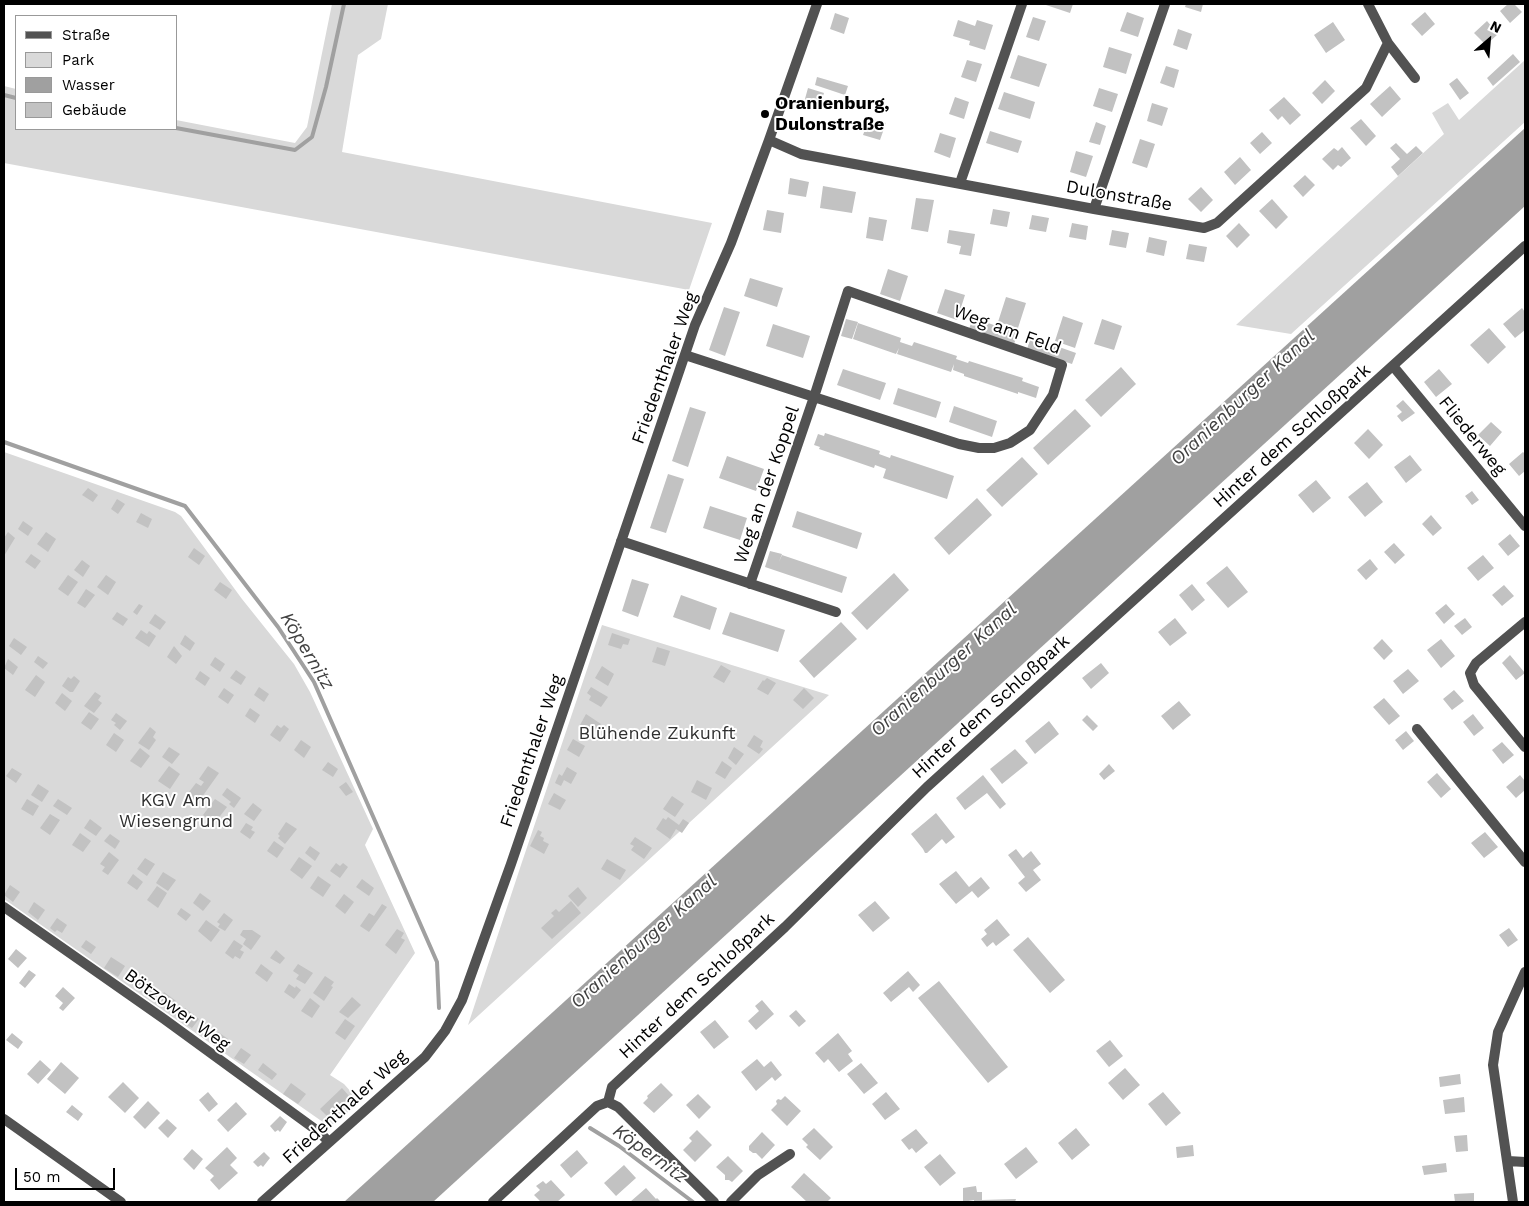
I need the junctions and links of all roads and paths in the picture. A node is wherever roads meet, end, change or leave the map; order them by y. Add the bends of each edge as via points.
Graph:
1 (817, 4) edge
2 (1022, 4) edge
3 (1165, 4) edge
4 (1368, 4) edge
5 (1388, 43) junction
6 (1415, 78) dead end
7 (770, 140) junction
8 (960, 184) junction
9 (1094, 209) junction
10 (1525, 246) edge
11 (685, 355) junction
12 (1393, 366) junction
13 (814, 397) junction
14 (1525, 526) edge
15 (621, 541) junction
16 (750, 584) junction
17 (836, 612) dead end
18 (1525, 622) edge
19 (1417, 729) dead end
20 (1525, 747) edge
21 (1525, 862) edge
22 (4, 907) edge
23 (1525, 972) edge
24 (608, 1102) junction
25 (4, 1119) edge
26 (330, 1142) junction
27 (790, 1154) dead end
28 (1508, 1162) junction
29 (1525, 1162) edge
30 (121, 1202) edge
31 (262, 1202) edge
32 (493, 1202) edge
33 (714, 1202) edge
34 (731, 1202) edge
35 (1513, 1202) edge

1 - 7 street, Friedenthaler Weg
2 - 8 street
3 - 9 street
4 - 5 street
5 - 6 street
5 - 9 street, Dulonstraße via 1366,88 1217,223 1204,228
7 - 8 street, Dulonstraße via 801,154
7 - 11 street, Friedenthaler Weg
8 - 9 street, Dulonstraße
10 - 12 street, Hinter dem Schloßpark
11 - 13 street, Weg am Feld
11 - 15 street, Friedenthaler Weg
12 - 14 street, Fliederweg
12 - 24 street, Hinter dem Schloßpark via 927,787 785,927 612,1086
13 - 13 street, Weg am Feld via 848,291 1062,365 1053,395 1030,430 1010,443 994,448 959,444
13 - 16 street, Weg an der Koppel
15 - 16 street, Weg an der Koppel
15 - 26 street, Friedenthaler Weg via 462,1000 425,1057
16 - 17 street, Weg an der Koppel
18 - 20 street via 1476,663 1470,673 1474,685
19 - 21 street
22 - 26 street, Bötzower Weg via 164,1019
23 - 28 street via 1498,1032 1494,1053 1493,1065
24 - 32 street via 597,1106
24 - 33 street via 618,1107
25 - 30 street
26 - 31 street, Friedenthaler Weg
27 - 34 street via 758,1175
28 - 29 street
28 - 35 street

